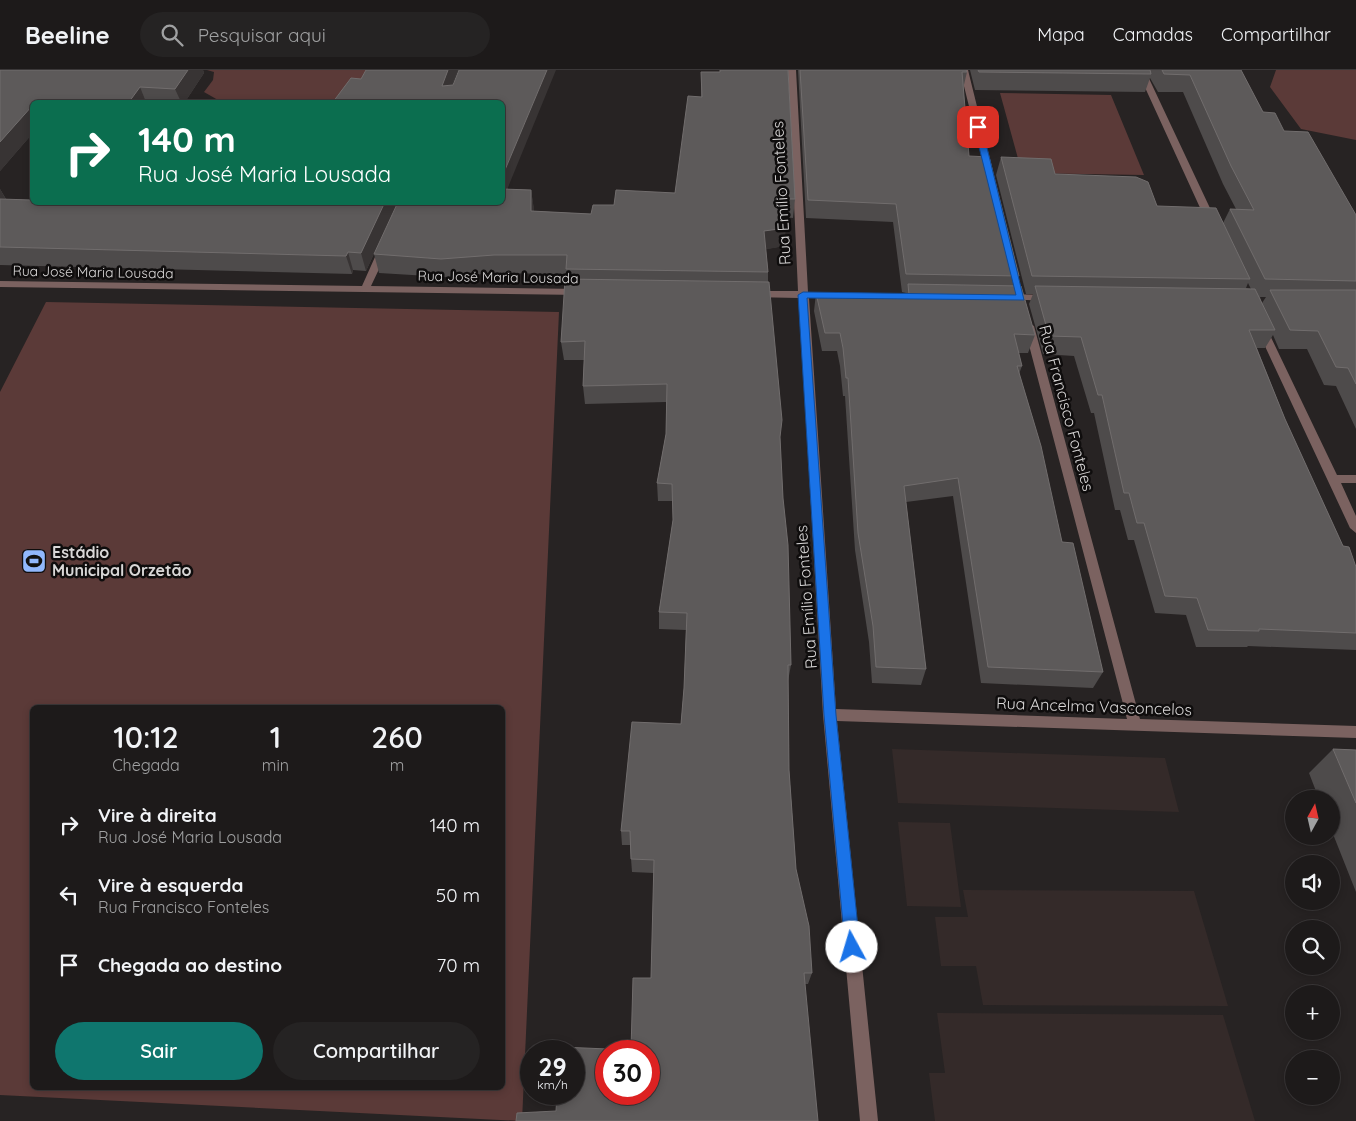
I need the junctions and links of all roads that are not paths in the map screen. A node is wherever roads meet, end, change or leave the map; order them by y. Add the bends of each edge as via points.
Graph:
1 (792, 70) edge
2 (964, 70) edge
3 (1141, 70) edge
4 (992, 184) edge
5 (1216, 230) edge
6 (389, 237) edge
7 (0, 284) edge
8 (365, 289) junction
9 (594, 292) edge
10 (743, 294) edge
11 (803, 295) junction
12 (842, 295) edge
13 (1001, 297) edge
14 (1061, 298) edge
15 (1022, 302) junction
16 (1258, 319) edge
17 (1332, 479) junction
18 (1356, 479) edge
19 (1356, 528) edge
20 (830, 715) junction
21 (1135, 725) junction
22 (1356, 732) edge
23 (869, 1121) edge

1 - 11 street, Rua Emílio Fonteles
2 - 4 street
3 - 5 street
6 - 8 street
7 - 8 street, Rua José Maria Lousada
8 - 9 street, Rua José Maria Lousada
10 - 11 street
11 - 12 street
11 - 20 street, Rua Emílio Fonteles
13 - 15 street
14 - 15 street
15 - 21 street, Rua Francisco Fonteles
16 - 17 street
17 - 18 street
17 - 19 street
20 - 21 street, Rua Ancelma Vasconcelos
20 - 23 street, Rua Emílio Fonteles
21 - 22 street, Rua Ancelma Vasconcelos

